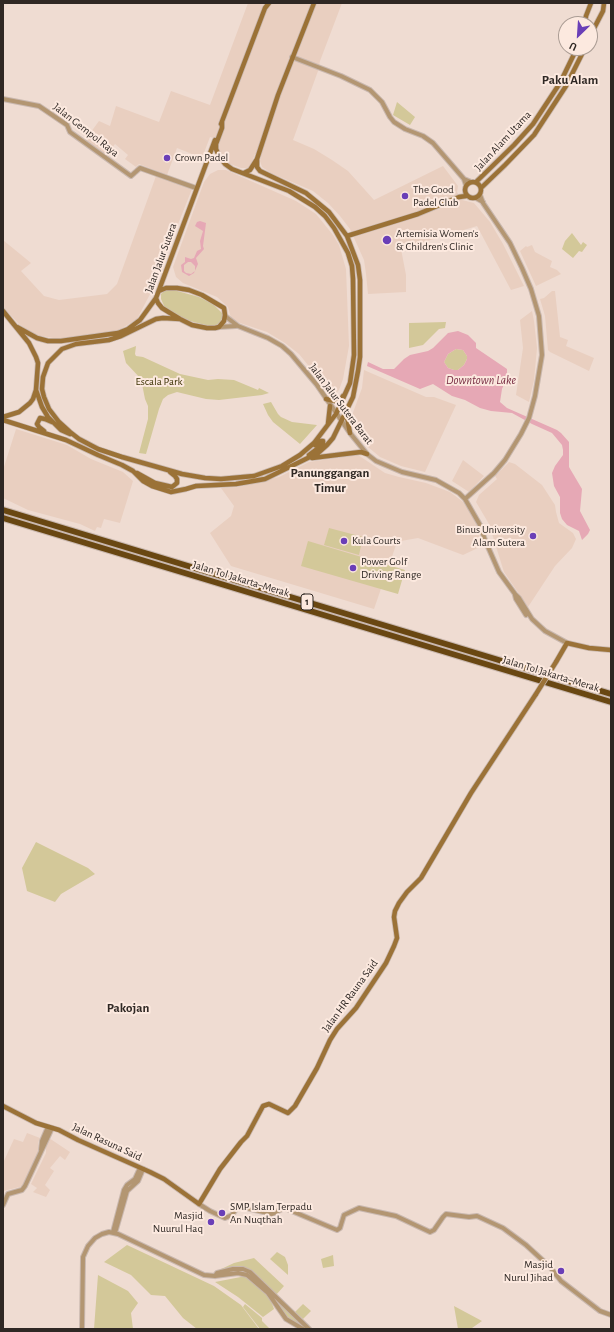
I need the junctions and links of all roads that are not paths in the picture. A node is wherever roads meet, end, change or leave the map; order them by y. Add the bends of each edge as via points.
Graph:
1 (269, 3) edge
2 (314, 3) edge
3 (590, 3) edge
4 (604, 3) edge
5 (586, 16) edge
6 (598, 21) edge
7 (573, 56) edge
8 (581, 56) edge
9 (292, 57) junction
10 (3, 99) edge
11 (541, 113) junction
12 (547, 117) junction
13 (222, 122) junction
14 (257, 159) junction
15 (244, 173) junction
16 (496, 174) junction
17 (464, 179) junction
18 (475, 181) junction
19 (466, 185) junction
20 (196, 188) junction
21 (481, 188) junction
22 (465, 193) junction
23 (478, 196) junction
24 (347, 236) junction
25 (159, 291) junction
26 (156, 298) junction
27 (3, 311) edge
28 (225, 316) junction
29 (180, 320) junction
30 (238, 326) junction
31 (17, 327) junction
32 (220, 327) junction
33 (36, 390) junction
34 (346, 394) junction
35 (326, 399) junction
36 (330, 406) junction
37 (346, 412) junction
38 (336, 414) junction
39 (3, 419) edge
40 (341, 421) junction
41 (328, 425) junction
42 (61, 430) junction
43 (350, 432) junction
44 (52, 436) junction
45 (79, 439) junction
46 (367, 454) junction
47 (300, 455) junction
48 (303, 461) junction
49 (166, 470) junction
50 (133, 471) junction
51 (465, 499) junction
52 (3, 510) edge
53 (3, 518) edge
54 (567, 643) junction
55 (611, 650) edge
56 (611, 694) edge
57 (611, 702) edge
58 (3, 1106) edge
59 (50, 1127) junction
60 (142, 1168) junction
61 (199, 1204) junction
62 (3, 1205) edge
63 (114, 1233) junction
64 (273, 1296) junction
65 (611, 1315) edge
66 (82, 1329) edge
67 (303, 1329) edge
68 (310, 1329) edge

1 - 13 main road, Jalan Jalur Sutera
2 - 9 main road
3 - 5 main road
4 - 6 main road
7 - 11 main road, Jalan Alam Utama
8 - 12 main road, Jalan Alam Utama
9 - 14 main road
9 - 17 street via 370,90 382,102 394,122 429,139
10 - 20 street, Jalan Gempol Raya via 39,106 60,119 70,132 131,176 140,168
11 - 12 main road
11 - 18 main road, Jalan Alam Utama via 518,140
12 - 16 main road, Jalan Alam Utama via 528,142
13 - 15 main road, Jalan Jalur Sutera via 216,144 218,156 230,168
13 - 20 main road, Jalan Jalur Sutera
14 - 15 main road via 250,170
14 - 24 main road via 260,171 306,193 330,212
15 - 34 main road, Jalan Jalur Sutera via 289,191 315,207 334,228 348,253 353,279 354,355
16 - 18 main road via 482,183
16 - 21 main road, Jalan Alam Utama
17 - 18 street
17 - 19 street
18 - 19 main road
18 - 21 main road
19 - 22 main road
20 - 25 main road, Jalan Jalur Sutera
21 - 23 main road
22 - 23 main road via 472,199
22 - 24 main road via 418,214
23 - 51 street via 505,234 533,294 539,316 542,355 535,396 526,424 505,460
24 - 37 main road via 356,258 360,280 360,357 353,397
25 - 26 main road, Jalan Jalur Sutera
25 - 28 main road, Jalan Jalur Sutera Barat via 170,287 202,294 221,305
26 - 29 main road via 159,306
26 - 31 main road, Jalan Jalur Sutera via 144,316 122,332 53,341 36,338
27 - 31 main road, Jalan Jalur Sutera
28 - 30 street, Jalan Jalur Sutera Barat
28 - 32 main road
29 - 32 main road, Jalan Jalur Sutera Barat via 207,328
29 - 45 main road via 152,320 121,336 71,345 53,356 43,377 44,397 54,416
30 - 32 street, Jalan Jalur Sutera Barat
30 - 35 street, Jalan Jalur Sutera Barat via 282,346
31 - 33 main road, Jalan Jalur Sutera via 36,357
33 - 39 main road, Jalan Jalur Sutera via 25,408
33 - 42 main road via 45,412
34 - 35 main road via 335,402
34 - 38 main road, Jalan Jalur Sutera
35 - 36 street, Jalan Jalur Sutera Barat
36 - 38 street, Jalan Jalur Sutera Barat
36 - 41 main road
37 - 40 main road
37 - 43 main road
38 - 40 street, Jalan Jalur Sutera Barat
38 - 41 main road, Jalan Jalur Sutera
39 - 44 main road
40 - 43 street, Jalan Jalur Sutera Barat
40 - 48 main road via 327,445
41 - 47 main road, Jalan Jalur Sutera via 314,443
42 - 44 main road via 40,418 39,427
42 - 45 main road
43 - 46 street, Jalan Jalur Sutera Barat
44 - 50 main road
45 - 49 main road via 105,452
46 - 48 main road via 362,452
46 - 51 street, Jalan Jalur Sutera Barat via 392,469 436,480 460,493
47 - 48 main road via 323,441 321,446
47 - 49 main road via 272,470 242,478 206,478
48 - 50 main road via 276,475 253,482 201,486 171,492 152,486
49 - 50 main road via 177,479 177,483 172,487 155,483
51 - 54 street, Jalan Jalur Sutera Barat via 480,525 499,572 532,619 548,633
52 - 56 highway, Jalan Tol Jakarta–Merak / 1
53 - 57 highway, Jalan Tol Jakarta–Merak / 1
54 - 55 main road
54 - 61 main road, Jalan HR Rauna Said, bridge via 471,793 419,882 399,903 394,917 397,938 386,963 356,1008 330,1040 295,1106 288,1113 269,1104 263,1106 247,1136 220,1168
58 - 59 main road, Jalan Rasuna Said via 36,1123
59 - 60 main road, Jalan Rasuna Said
59 - 62 street via 41,1144 42,1153 26,1186 22,1190 8,1194
60 - 61 main road, Jalan Rasuna Said via 164,1179
60 - 63 street via 138,1181 127,1191
61 - 65 street via 226,1218 231,1216 238,1206 272,1214 287,1209 337,1230 345,1214 359,1208 402,1218 430,1232 446,1214 477,1216 501,1227 526,1245 553,1269 561,1281 600,1311
63 - 64 street via 208,1276 215,1276 217,1272 243,1269 254,1276
63 - 66 street via 94,1238 83,1257
64 - 67 street via 286,1319
64 - 68 street

